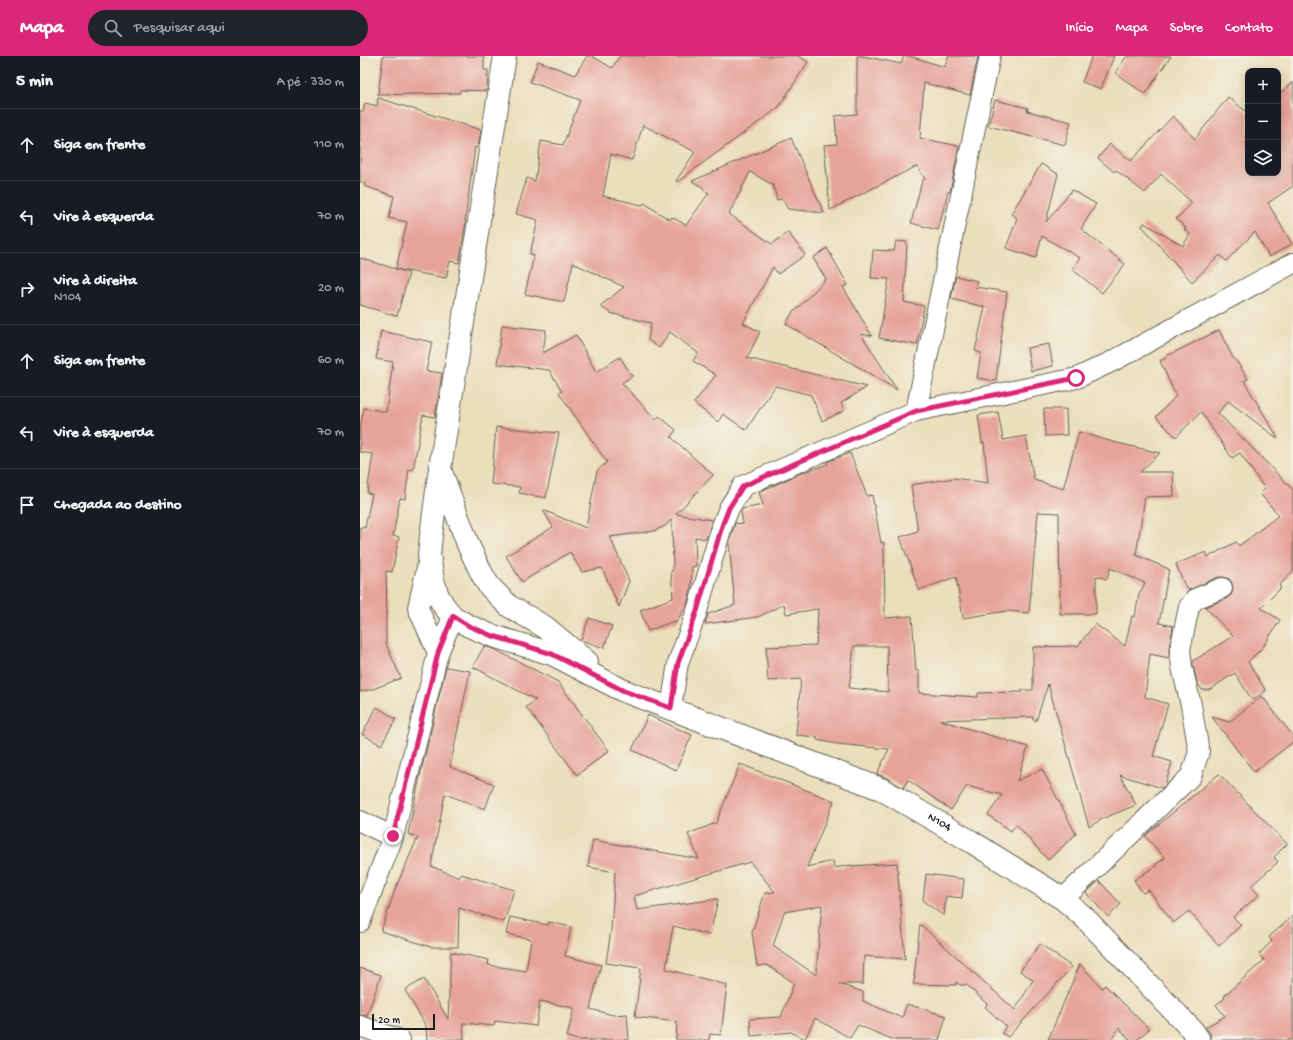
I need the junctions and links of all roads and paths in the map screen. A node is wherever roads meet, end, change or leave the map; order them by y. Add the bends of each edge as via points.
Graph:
1 (505, 56) edge
2 (990, 56) edge
3 (1293, 263) edge
4 (916, 411) junction
5 (440, 468) junction
6 (429, 555) junction
7 (1222, 588) dead end
8 (453, 616) junction
9 (438, 653) junction
10 (624, 691) junction
11 (671, 708) junction
12 (360, 821) edge
13 (393, 836) junction
14 (1063, 899) junction
15 (360, 922) edge
16 (360, 1026) edge
17 (400, 1040) edge
18 (1199, 1040) edge

1 - 5 street, N104
2 - 4 street
3 - 4 street via 1113,361 1076,378
4 - 11 street via 743,486 729,508 722,526 697,611 678,663
5 - 6 street, N104
5 - 10 street, N104 via 469,547 489,586 509,606 545,627
6 - 8 street, N104 via 438,596
6 - 9 street via 418,608
7 - 14 street via 1195,599 1189,607 1180,650 1199,752 1191,776
8 - 9 street
8 - 10 street, N104 via 490,635 552,654
9 - 13 street
10 - 11 street, N104 / N104
11 - 14 street, N104 / N104 via 881,789
12 - 13 street
13 - 15 street
14 - 18 street, N104 / N104 via 1090,923
16 - 17 street

